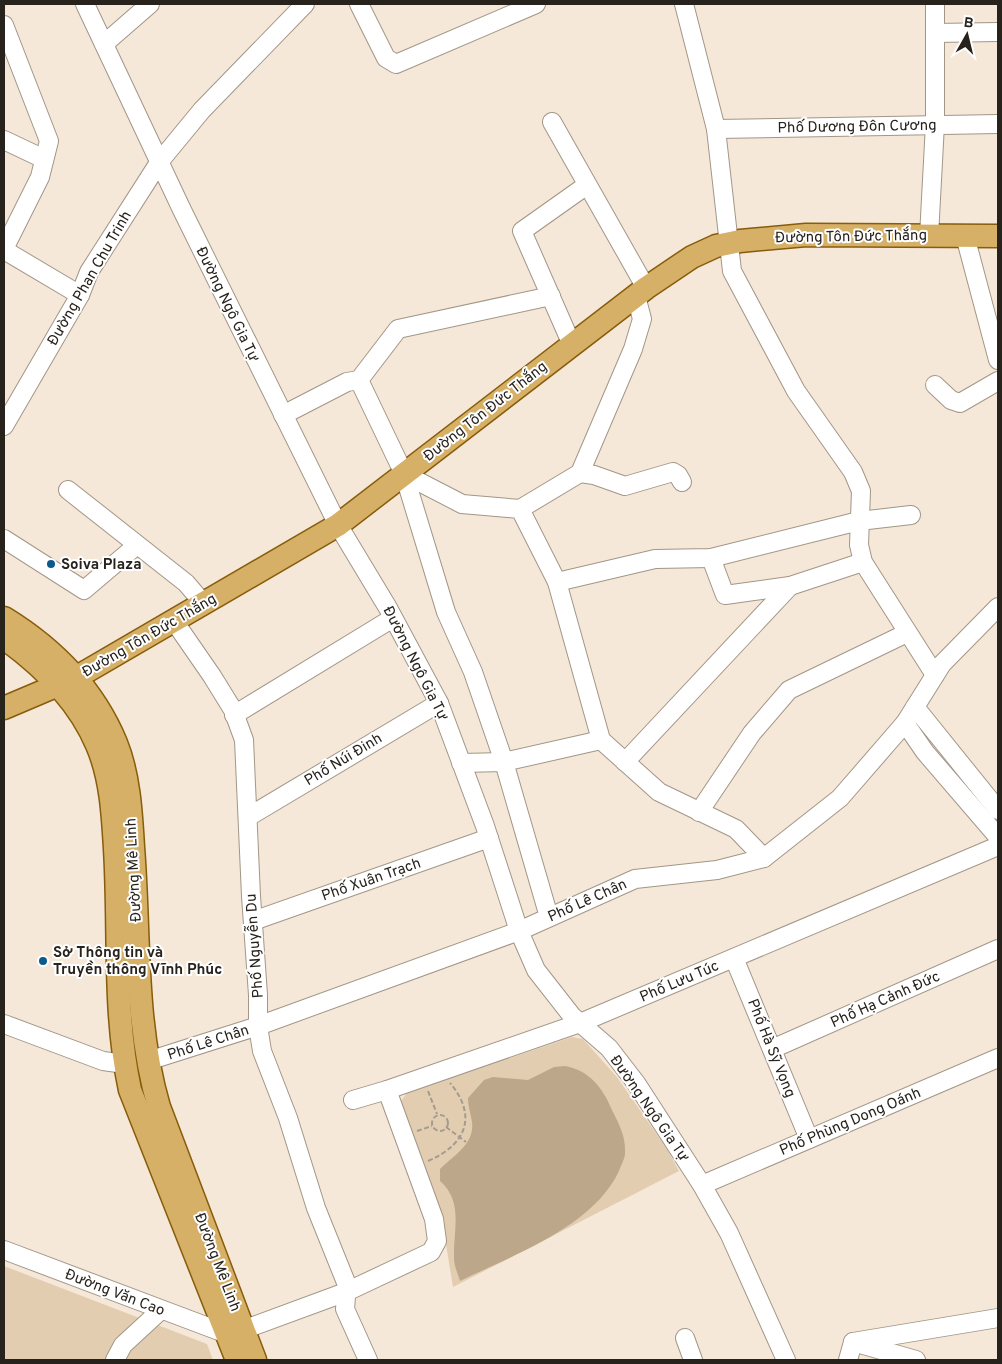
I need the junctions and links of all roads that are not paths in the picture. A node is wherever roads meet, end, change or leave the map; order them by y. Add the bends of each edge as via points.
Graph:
1 (85, 4) edge
2 (150, 4) edge
3 (305, 4) edge
4 (359, 4) edge
5 (536, 4) edge
6 (684, 4) edge
7 (935, 4) edge
8 (4, 25) edge
9 (998, 32) edge
10 (935, 33) junction
11 (104, 44) junction
12 (552, 122) dead end
13 (935, 124) junction
14 (998, 124) edge
15 (716, 129) junction
16 (4, 140) edge
17 (44, 159) junction
18 (160, 161) junction
19 (587, 184) junction
20 (929, 236) junction
21 (964, 236) junction
22 (998, 236) edge
23 (730, 243) junction
24 (4, 250) edge
25 (641, 292) junction
26 (80, 296) junction
27 (551, 296) junction
28 (992, 311) edge
29 (572, 345) junction
30 (998, 360) edge
31 (359, 380) junction
32 (998, 381) edge
33 (935, 386) dead end
34 (283, 415) junction
35 (4, 426) edge
36 (580, 473) junction
37 (404, 474) junction
38 (682, 482) dead end
39 (68, 490) dead end
40 (520, 509) junction
41 (911, 515) dead end
42 (859, 521) junction
43 (338, 525) junction
44 (4, 539) edge
45 (137, 545) junction
46 (711, 558) junction
47 (863, 562) junction
48 (557, 582) junction
49 (790, 586) junction
50 (204, 604) junction
51 (998, 608) edge
52 (4, 618) edge
53 (393, 618) junction
54 (174, 621) junction
55 (907, 633) junction
56 (4, 638) edge
57 (935, 675) junction
58 (68, 681) junction
59 (439, 703) junction
60 (915, 707) junction
61 (4, 708) edge
62 (234, 715) junction
63 (905, 723) junction
64 (601, 740) junction
65 (504, 762) junction
66 (625, 762) junction
67 (461, 763) junction
68 (998, 810) edge
69 (700, 812) junction
70 (248, 817) junction
71 (998, 837) edge
72 (489, 838) junction
73 (998, 846) edge
74 (764, 858) junction
75 (550, 917) junction
76 (253, 921) junction
77 (520, 931) junction
78 (998, 950) edge
79 (734, 958) junction
80 (580, 1023) junction
81 (4, 1024) edge
82 (258, 1026) junction
83 (772, 1049) junction
84 (998, 1060) edge
85 (148, 1062) junction
86 (125, 1064) junction
87 (387, 1090) junction
88 (353, 1100) dead end
89 (809, 1139) junction
90 (702, 1185) junction
91 (4, 1250) edge
92 (346, 1292) junction
93 (161, 1310) junction
94 (998, 1315) edge
95 (236, 1332) junction
96 (685, 1338) dead end
97 (853, 1342) junction
98 (115, 1360) edge
99 (238, 1360) edge
100 (255, 1360) edge
101 (368, 1360) edge
102 (693, 1360) edge
103 (786, 1360) edge
104 (848, 1360) edge
105 (916, 1360) edge

1 - 11 street, Đường Ngô Gia Tự
2 - 11 street
3 - 18 street, Đường Phan Chu Trinh via 202,110
4 - 5 street via 386,58 396,64
6 - 15 street
7 - 10 street
8 - 17 street via 48,141
9 - 10 street
10 - 13 street
11 - 18 street, Đường Ngô Gia Tự
12 - 19 street
13 - 14 street, Phố Dương Đôn Cương
13 - 15 street, Phố Dương Đôn Cương
13 - 20 street
15 - 23 street
16 - 17 street
17 - 24 street via 40,177
18 - 26 street, Đường Phan Chu Trinh via 89,272
18 - 34 street, Đường Ngô Gia Tự
19 - 25 street
19 - 27 street via 522,231
20 - 21 main road, Đường Tôn Đức Thắng
20 - 23 main road, Đường Tôn Đức Thắng via 806,235
21 - 22 main road, Đường Tôn Đức Thắng
21 - 28 street
23 - 25 main road, Đường Tôn Đức Thắng via 692,257
23 - 42 street via 732,271 778,359 796,391 853,472 861,491
24 - 26 street
25 - 29 main road, Đường Tôn Đức Thắng
25 - 36 street via 642,320 635,342
26 - 35 street, Đường Phan Chu Trinh
27 - 29 street
27 - 31 street via 398,329
28 - 30 street
29 - 37 main road, Đường Tôn Đức Thắng
31 - 34 street via 347,382
31 - 37 street
32 - 33 street via 960,403 951,400
34 - 43 street, Đường Ngô Gia Tự
36 - 38 street via 625,486 673,472
36 - 40 street
37 - 40 street via 462,504
37 - 43 main road, Đường Tôn Đức Thắng
37 - 65 street via 446,612 473,672
39 - 45 street
40 - 48 street
41 - 42 street
42 - 46 street
42 - 47 street
43 - 50 main road, Đường Tôn Đức Thắng
43 - 53 street, Đường Ngô Gia Tự
44 - 45 street via 84,590
45 - 50 street via 186,583
46 - 48 street via 655,559
46 - 49 street via 725,595
47 - 49 street
47 - 55 street
48 - 64 street
49 - 66 street
50 - 54 main road, Đường Tôn Đức Thắng
51 - 57 street, Phố Lê Chân
52 - 58 main road, Đường Mê Linh via 38,641
53 - 59 street, Đường Ngô Gia Tự
53 - 62 street
54 - 58 main road, Đường Tôn Đức Thắng
54 - 62 street, Phố Nguyễn Du
55 - 57 street
55 - 69 street via 789,690 752,733
56 - 58 main road, Đường Mê Linh via 40,667
57 - 60 street, Phố Lê Chân
58 - 61 main road, Đường Tôn Đức Thắng
58 - 85 main road, Đường Mê Linh via 116,742 126,782 136,876 138,988
58 - 86 main road, Đường Mê Linh via 92,733 108,784 116,859 119,1008
59 - 67 street, Đường Ngô Gia Tự
59 - 70 street, Phố Núi Đinh
60 - 63 street, Phố Lê Chân
60 - 68 street
62 - 70 street, Phố Nguyễn Du via 244,740
63 - 71 street via 925,752
63 - 74 street, Phố Lê Chân via 840,798
64 - 65 street
64 - 66 street
65 - 67 street
65 - 75 street
66 - 69 street via 659,792
67 - 72 street, Đường Ngô Gia Tự
69 - 74 street via 736,829
70 - 76 street, Phố Nguyễn Du
72 - 76 street, Phố Xuân Trạch
72 - 77 street, Đường Ngô Gia Tự
73 - 79 street, Phố Lưu Túc
74 - 75 street, Phố Lê Chân via 717,870 635,879
75 - 77 street, Phố Lê Chân
76 - 82 street, Phố Nguyễn Du
77 - 80 street, Đường Ngô Gia Tự via 536,970
77 - 82 street, Phố Lê Chân
78 - 83 street, Phố Hạ Cảnh Đức
79 - 80 street, Phố Lưu Túc
79 - 83 street, Phố Hà Sỹ Vọng
80 - 87 street, Phố Lưu Túc
80 - 90 street, Đường Ngô Gia Tự via 609,1048 636,1083
81 - 86 street via 103,1061
82 - 85 street, Phố Lê Chân
82 - 92 street, Phố Nguyễn Du via 262,1051 288,1118 316,1208 347,1285
83 - 89 street, Phố Hà Sỹ Vọng
84 - 89 street, Phố Phùng Dong Oánh
85 - 95 main road, Đường Mê Linh via 160,1107
86 - 95 main road, Đường Mê Linh via 138,1114
87 - 88 street, Phố Lưu Túc
87 - 92 street via 434,1219 438,1241 431,1252
89 - 90 street, Phố Phùng Dong Oánh
90 - 103 street, Đường Ngô Gia Tự via 729,1233
91 - 93 street, Đường Văn Cao
92 - 95 street
92 - 101 street, Phố Nguyễn Du via 345,1309
93 - 95 street, Đường Văn Cao
93 - 98 street via 123,1345
94 - 97 street
95 - 99 main road, Đường Mê Linh
95 - 100 main road, Đường Mê Linh
96 - 102 street
97 - 104 street
97 - 105 street

